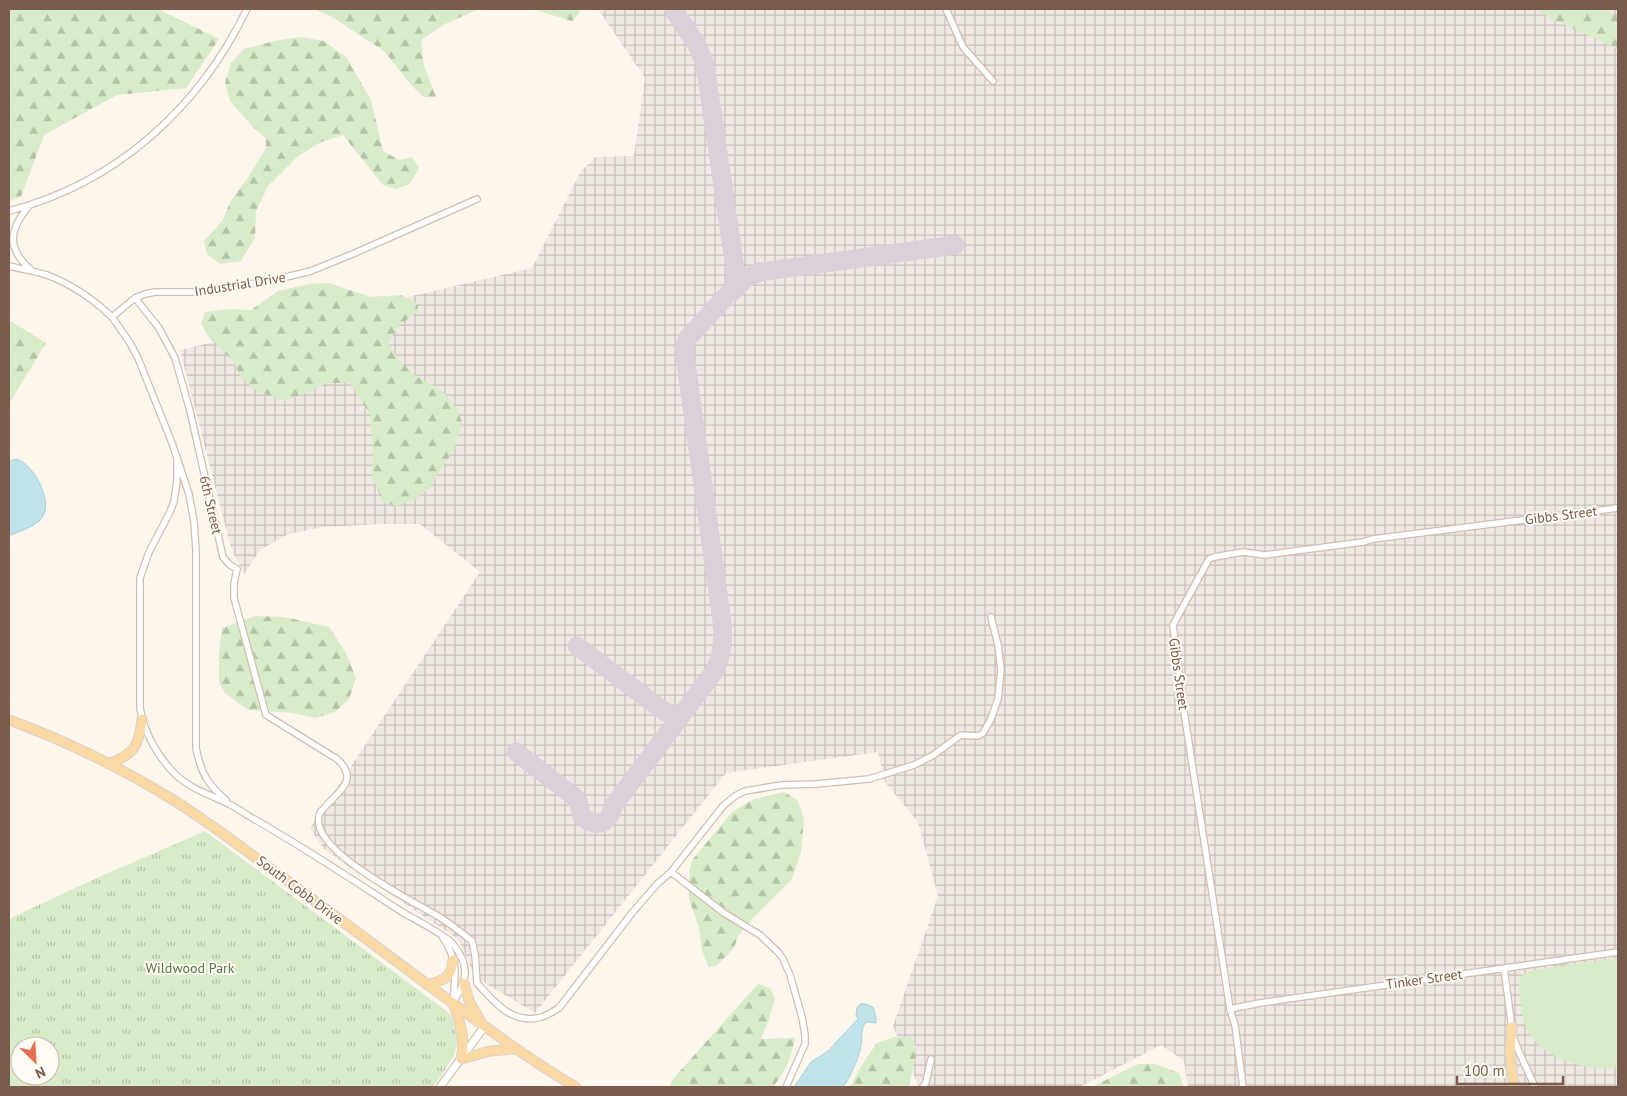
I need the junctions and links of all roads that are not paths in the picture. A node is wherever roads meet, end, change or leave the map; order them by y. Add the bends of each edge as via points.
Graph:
1 (247, 9) edge
2 (946, 9) edge
3 (993, 80) dead end
4 (477, 199) dead end
5 (31, 204) junction
6 (9, 211) edge
7 (9, 266) edge
8 (33, 271) junction
9 (136, 298) junction
10 (112, 317) junction
11 (176, 456) junction
12 (1618, 508) edge
13 (991, 617) dead end
14 (142, 719) junction
15 (9, 720) edge
16 (108, 764) junction
17 (232, 805) junction
18 (671, 872) junction
19 (441, 936) junction
20 (1618, 952) edge
21 (454, 960) junction
22 (1504, 968) junction
23 (464, 983) junction
24 (427, 985) junction
25 (453, 1003) junction
26 (1230, 1009) junction
27 (484, 1027) junction
28 (1512, 1027) junction
29 (515, 1049) junction
30 (461, 1058) junction
31 (932, 1059) dead end
32 (440, 1087) edge
33 (576, 1087) edge
34 (786, 1087) edge
35 (923, 1087) edge
36 (1243, 1087) edge
37 (1514, 1087) edge
38 (1534, 1087) edge

1 - 5 street via 210,71 171,119 134,151 107,168
2 - 3 street via 963,47
4 - 9 street, Industrial Drive via 312,271 238,286 195,292 155,292
5 - 6 street
5 - 8 street via 15,226 13,238 18,255
7 - 8 street
8 - 10 street via 78,290
9 - 10 street, Industrial Drive
9 - 18 street, 6th Street via 159,328 175,358 223,557 237,569 234,598 266,715 337,758 345,768 346,782 318,818 320,829 332,846 368,876 441,918 472,941 477,983 515,1017 543,1016 559,1008 632,914
10 - 11 street via 138,358
11 - 14 street via 178,481 174,501 144,562 140,578
11 - 17 street via 189,494 195,541 196,748 206,779
12 - 26 street, Gibbs Street via 1265,555 1243,552 1209,559 1173,625
13 - 18 street via 1001,670 998,699 983,734 961,735 932,756 869,779 781,785 745,791 723,806
14 - 16 main road via 139,740 133,751
14 - 17 street via 156,751 176,775 197,790
15 - 16 main road, South Cobb Drive
16 - 24 main road, South Cobb Drive via 197,816
17 - 19 street
18 - 34 street via 724,913 760,935 782,959 790,976 805,1035 805,1044
19 - 21 street
19 - 23 street via 452,942 461,957
20 - 22 street, Tinker Street
21 - 24 main road via 448,976
21 - 25 street
22 - 26 street, Tinker Street
22 - 28 street
23 - 25 street
23 - 27 main road
24 - 25 main road, South Cobb Drive
25 - 27 main road, South Cobb Drive
25 - 30 main road via 462,1031
26 - 36 street, Gibbs Street
27 - 29 main road, South Cobb Drive
27 - 30 street
28 - 37 main road via 1510,1054
28 - 38 street
29 - 30 main road
29 - 33 main road, South Cobb Drive
30 - 32 street
31 - 35 street

